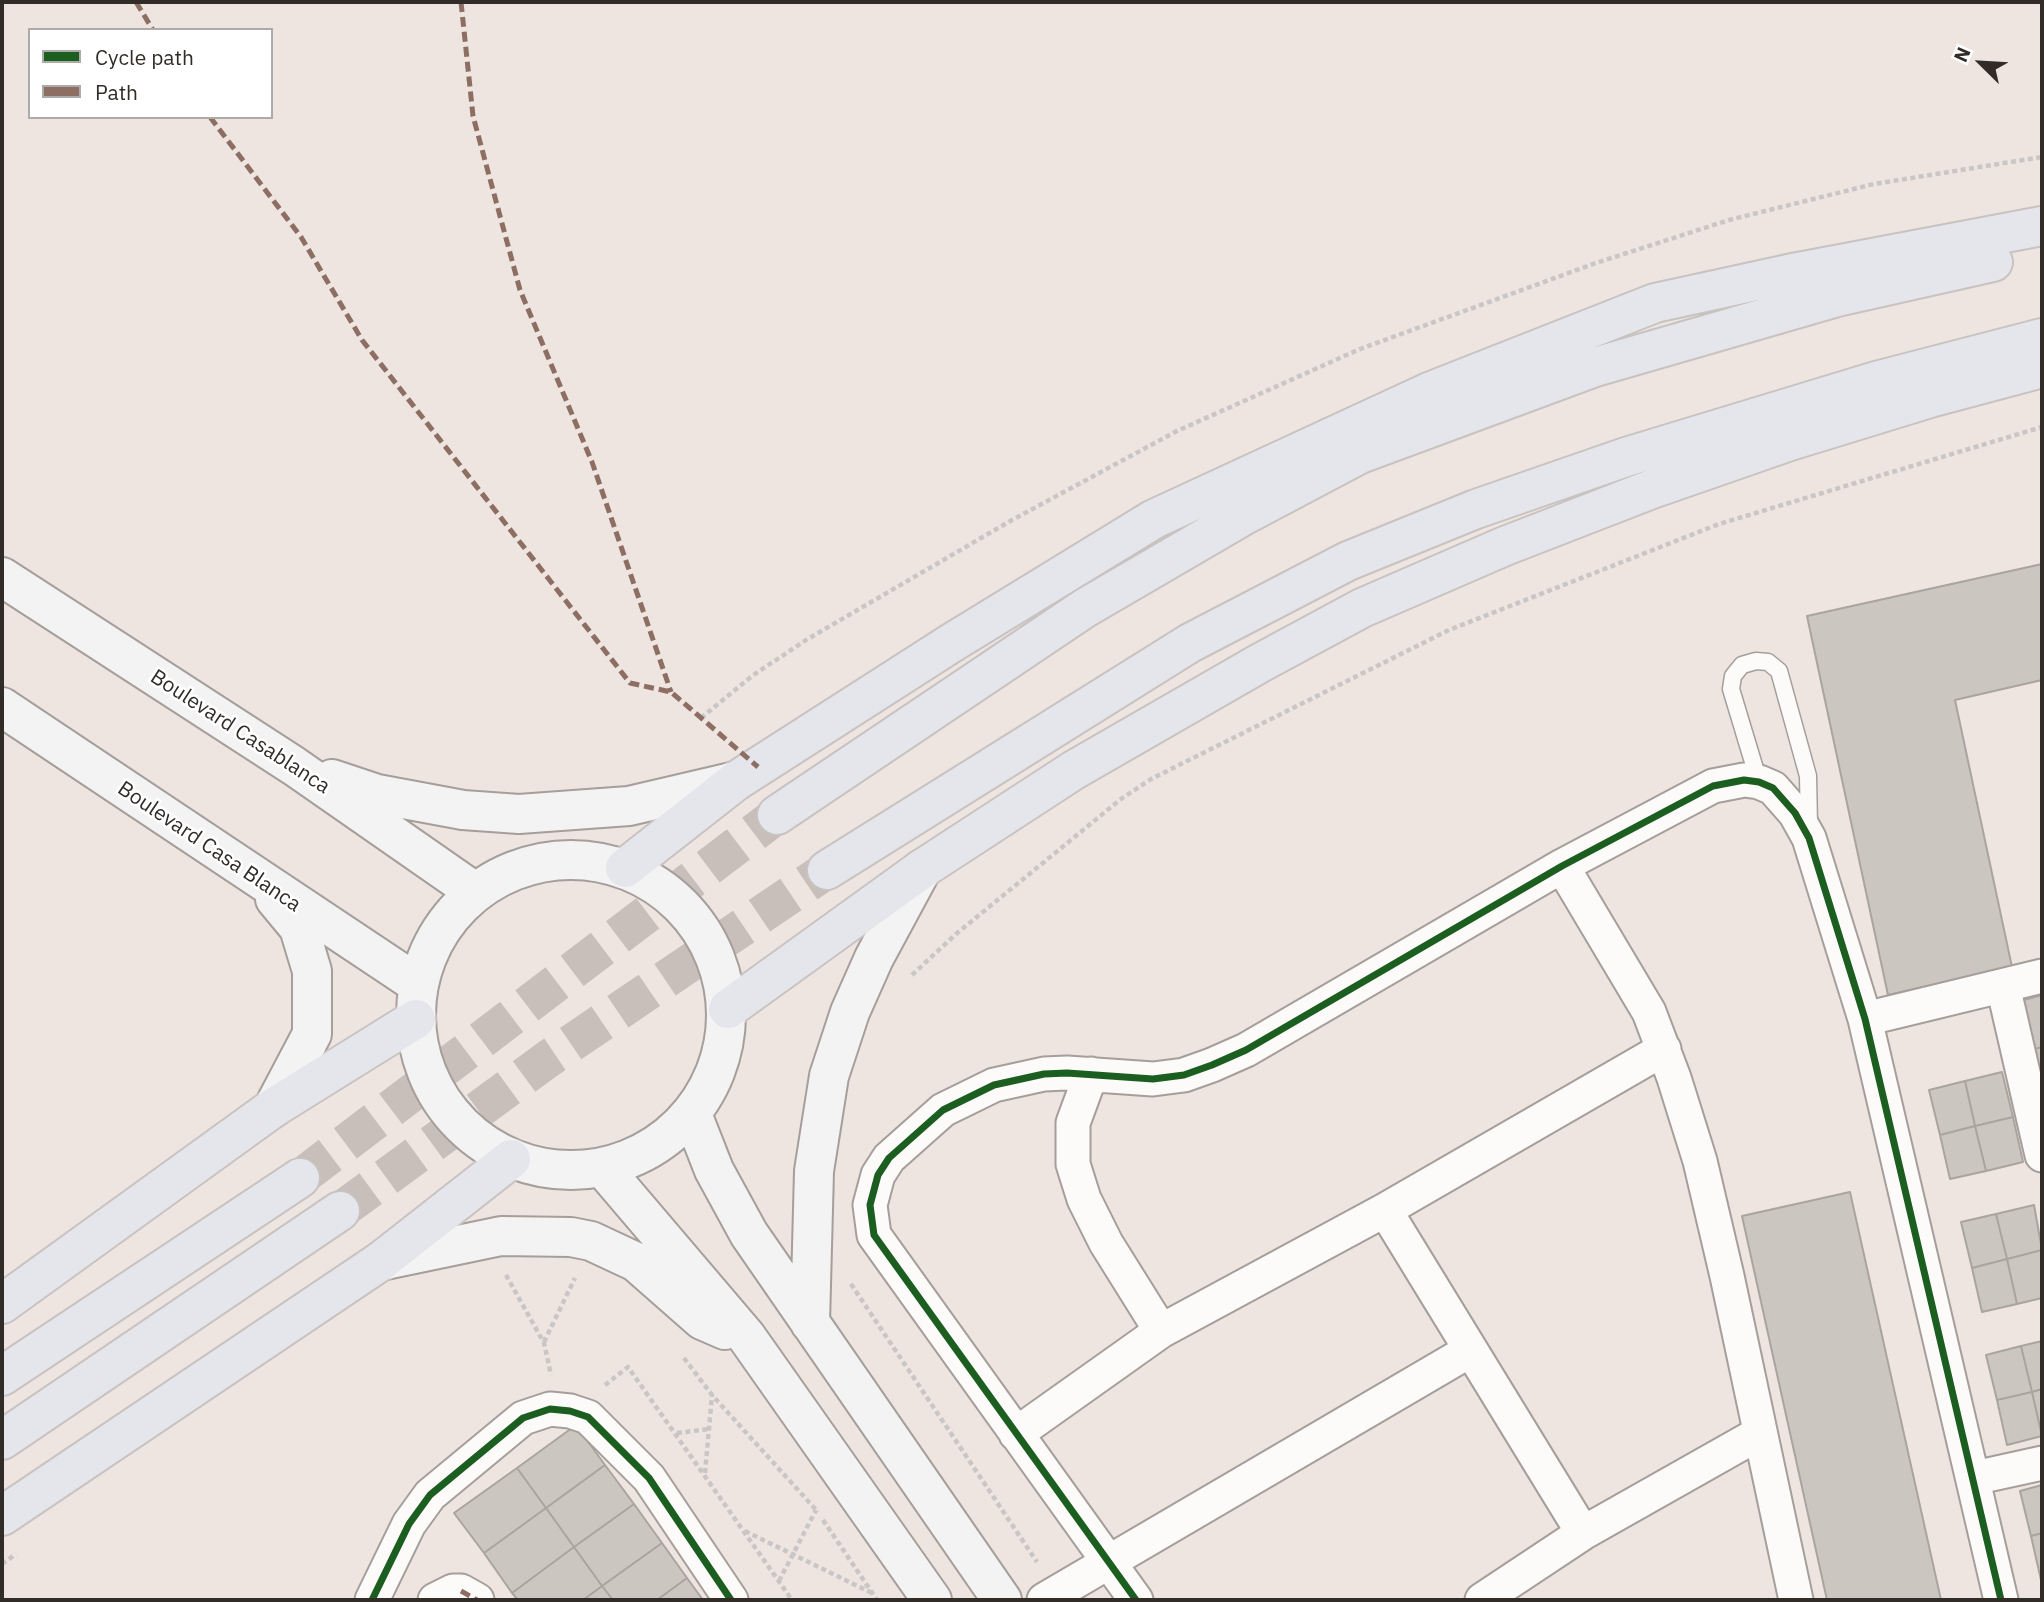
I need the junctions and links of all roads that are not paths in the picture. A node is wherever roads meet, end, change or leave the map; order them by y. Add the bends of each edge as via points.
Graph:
1 (2042, 226) edge
2 (2042, 252) edge
3 (2042, 338) edge
4 (2042, 368) edge
5 (2, 577) edge
6 (2, 707) edge
7 (294, 766) junction
8 (736, 781) junction
9 (1759, 782) junction
10 (777, 815) tunnel mouth
11 (1809, 838) junction
12 (1562, 866) junction
13 (625, 868) junction
14 (922, 869) junction
15 (827, 870) tunnel mouth
16 (263, 884) junction
17 (475, 892) junction
18 (2042, 976) edge
19 (2003, 986) junction
20 (417, 1002) junction
21 (727, 1009) junction
22 (1865, 1018) junction
23 (1664, 1049) junction
24 (1091, 1074) junction
25 (273, 1108) junction
26 (692, 1114) junction
27 (2042, 1155) edge
28 (511, 1158) junction
29 (603, 1168) junction
30 (300, 1178) tunnel mouth
31 (1385, 1210) junction
32 (340, 1211) tunnel mouth
33 (381, 1261) junction
34 (2, 1304) edge
35 (810, 1323) junction
36 (1161, 1331) junction
37 (746, 1336) junction
38 (1469, 1351) junction
39 (2, 1377) edge
40 (1760, 1433) junction
41 (1016, 1434) junction
42 (2, 1440) edge
43 (2042, 1463) edge
44 (1974, 1478) junction
45 (2, 1516) edge
46 (1583, 1533) junction
47 (1108, 1561) junction
48 (1050, 1596) edge
49 (373, 1600) edge
50 (435, 1600) edge
51 (477, 1600) edge
52 (732, 1600) edge
53 (932, 1600) edge
54 (1002, 1600) edge
55 (1136, 1600) edge
56 (1482, 1600) edge
57 (1796, 1600) edge
58 (2001, 1600) edge

1 - 8 highway via 1655,303 1429,392 1154,519
2 - 10 highway via 1837,297 1595,367 1360,454 1086,608
3 - 15 highway via 1875,381 1626,457 1476,509 1348,561 1190,643
4 - 14 highway via 1790,441 1651,489 1362,608 1074,770
5 - 7 main road, Boulevard Casablanca
6 - 16 main road, Boulevard Casa Blanca
7 - 8 main road via 377,794 463,810 519,814 629,806
7 - 17 main road, Boulevard Casablanca
8 - 13 highway
9 - 11 street via 1785,799
9 - 11 lane via 1731,688 1742,665 1756,661 1768,662 1779,671 1808,776
9 - 12 street via 1713,786
11 - 22 street
12 - 23 street via 1649,1012
12 - 24 street via 1246,1050 1184,1075 1122,1079
13 - 17 main road via 574,858 522,867
13 - 21 main road via 678,899 714,950
14 - 21 highway
14 - 35 main road via 874,958 829,1076 814,1171
16 - 20 main road, Boulevard Casa Blanca
16 - 25 main road via 299,928 312,971 312,1034
17 - 20 main road via 449,918 430,950
18 - 19 street
19 - 22 street
19 - 27 street
20 - 25 highway
20 - 28 main road via 424,1063 443,1103 472,1136
21 - 26 main road via 719,1065
22 - 44 street
23 - 31 street
23 - 40 street via 1700,1161
24 - 36 street via 1073,1123 1073,1164 1106,1243
24 - 41 street via 1021,1079 970,1095 943,1110 890,1158 878,1175 870,1205 874,1235
25 - 34 highway
26 - 29 main road via 652,1148
26 - 35 main road via 726,1196
28 - 29 main road via 556,1170
28 - 33 highway
29 - 37 main road
30 - 39 highway
31 - 36 street
31 - 38 street
32 - 42 highway
33 - 37 main road via 501,1236 591,1241 636,1262 702,1320
33 - 45 highway
35 - 54 main road
36 - 41 street
37 - 53 main road
38 - 46 street
38 - 47 street
40 - 46 street
40 - 57 street
41 - 47 street
43 - 44 street
44 - 58 street
46 - 56 street
47 - 48 street
47 - 55 street
49 - 52 street via 409,1524 430,1495 523,1418 559,1409 588,1417 649,1478
50 - 51 street via 453,1591

